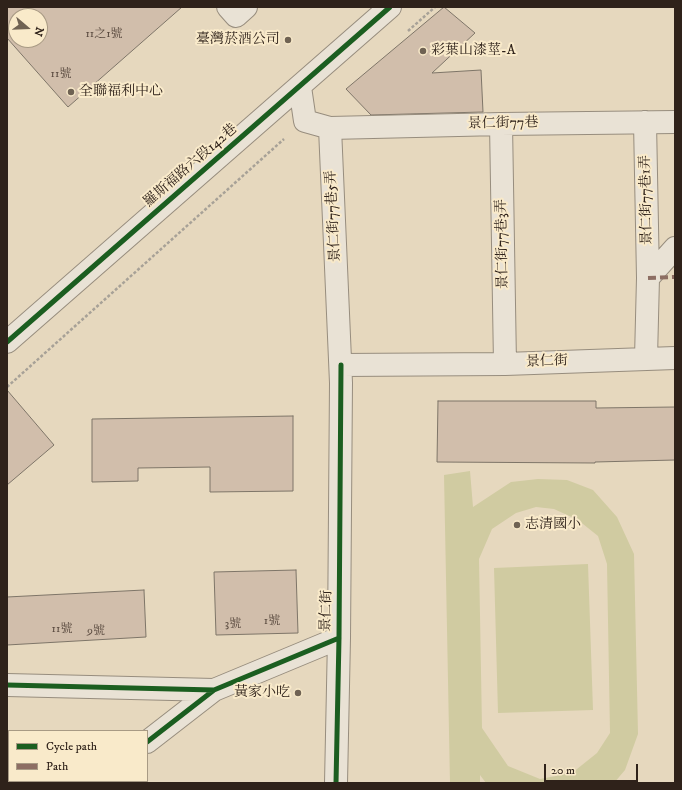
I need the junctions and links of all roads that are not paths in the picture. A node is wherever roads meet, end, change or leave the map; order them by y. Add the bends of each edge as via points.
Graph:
1 (228, 7) edge
2 (246, 7) edge
3 (390, 7) edge
4 (300, 87) junction
5 (645, 122) junction
6 (675, 122) edge
7 (502, 124) junction
8 (330, 128) junction
9 (675, 248) edge
10 (648, 278) junction
11 (7, 342) edge
12 (646, 358) junction
13 (675, 358) edge
14 (505, 364) junction
15 (341, 365) junction
16 (339, 638) junction
17 (7, 685) edge
18 (214, 690) junction
19 (148, 741) edge
20 (336, 783) edge

1 - 2 street via 236,16
3 - 4 street, 羅斯福路六段142巷
4 - 8 street via 304,121
4 - 11 street, 羅斯福路六段142巷
5 - 6 street, 景仁街77巷
5 - 7 street, 景仁街77巷
5 - 10 street, 景仁街77巷1弄
7 - 8 street, 景仁街77巷
7 - 14 street, 景仁街77巷3弄
8 - 15 street, 景仁街77巷5弄
9 - 10 street
10 - 12 street
12 - 13 street, 景仁街
12 - 14 street, 景仁街
14 - 15 street, 景仁街
15 - 16 street, 景仁街
16 - 18 street, 景仁街
16 - 20 street
17 - 18 street
18 - 19 street, 景仁街

